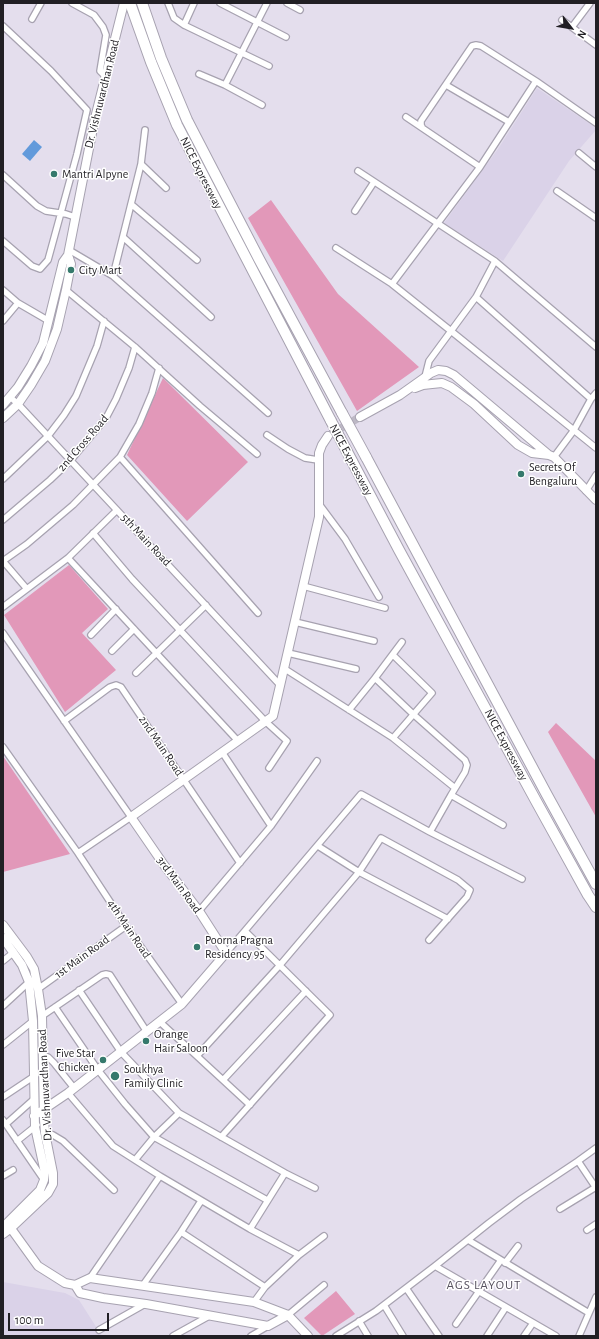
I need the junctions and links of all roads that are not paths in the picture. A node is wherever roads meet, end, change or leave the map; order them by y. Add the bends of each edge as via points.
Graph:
1 (41, 3) edge
2 (72, 3) edge
3 (124, 3) edge
4 (130, 3) edge
5 (142, 3) edge
6 (168, 3) edge
7 (194, 3) edge
8 (220, 3) edge
9 (267, 3) edge
10 (287, 3) edge
11 (590, 3) edge
12 (300, 10) dead end
13 (32, 19) dead end
14 (562, 20) dead end
15 (257, 22) junction
16 (184, 25) junction
17 (3, 26) edge
18 (572, 27) junction
19 (286, 37) dead end
20 (595, 42) edge
21 (241, 53) junction
22 (269, 66) dead end
23 (199, 74) dead end
24 (106, 77) junction
25 (536, 81) junction
26 (225, 85) junction
27 (446, 85) junction
28 (262, 105) dead end
29 (406, 117) dead end
30 (509, 122) junction
31 (596, 124) edge
32 (422, 127) junction
33 (145, 130) dead end
34 (78, 150) junction
35 (88, 150) junction
36 (579, 153) dead end
37 (142, 164) junction
38 (480, 167) junction
39 (596, 167) edge
40 (358, 171) dead end
41 (3, 175) edge
42 (374, 182) junction
43 (166, 188) dead end
44 (557, 191) dead end
45 (131, 204) junction
46 (355, 211) dead end
47 (61, 213) junction
48 (76, 217) junction
49 (596, 218) edge
50 (437, 224) junction
51 (123, 237) junction
52 (3, 242) edge
53 (336, 248) dead end
54 (69, 252) junction
55 (197, 260) dead end
56 (495, 261) junction
57 (113, 276) junction
58 (392, 284) junction
59 (3, 290) edge
60 (66, 290) junction
61 (476, 297) junction
62 (18, 303) junction
63 (211, 317) dead end
64 (3, 321) edge
65 (49, 321) junction
66 (104, 322) junction
67 (451, 331) junction
68 (135, 347) junction
69 (596, 347) edge
70 (159, 368) junction
71 (425, 377) junction
72 (596, 393) edge
73 (400, 395) junction
74 (10, 397) junction
75 (591, 399) junction
76 (18, 404) junction
77 (3, 405) edge
78 (268, 413) dead end
79 (360, 417) tunnel mouth
80 (3, 418) edge
81 (574, 430) junction
82 (267, 435) dead end
83 (48, 436) junction
84 (328, 436) tunnel mouth
85 (596, 448) edge
86 (257, 454) dead end
87 (551, 456) junction
88 (120, 457) junction
89 (70, 460) junction
90 (318, 460) junction
91 (596, 475) edge
92 (3, 478) edge
93 (94, 485) junction
94 (586, 491) junction
95 (596, 500) edge
96 (319, 504) junction
97 (118, 510) junction
98 (3, 520) edge
99 (93, 533) junction
100 (68, 558) junction
101 (303, 586) junction
102 (27, 589) junction
103 (379, 597) dead end
104 (206, 605) junction
105 (3, 607) edge
106 (385, 608) dead end
107 (116, 610) junction
108 (258, 613) dead end
109 (295, 622) junction
110 (134, 629) junction
111 (180, 630) junction
112 (3, 633) edge
113 (91, 635) dead end
114 (374, 641) dead end
115 (402, 642) dead end
116 (112, 651) dead end
117 (156, 653) junction
118 (288, 653) junction
119 (393, 654) junction
120 (285, 669) junction
121 (356, 669) dead end
122 (136, 673) dead end
123 (375, 678) junction
124 (280, 685) junction
125 (349, 710) junction
126 (413, 714) junction
127 (64, 721) junction
128 (265, 721) junction
129 (393, 738) junction
130 (238, 741) junction
131 (3, 747) edge
132 (222, 752) junction
133 (317, 761) dead end
134 (269, 768) dead end
135 (184, 780) junction
136 (455, 788) junction
137 (451, 795) junction
138 (131, 817) junction
139 (503, 825) dead end
140 (271, 826) junction
141 (430, 832) junction
142 (318, 846) junction
143 (78, 853) junction
144 (240, 863) junction
145 (359, 872) junction
146 (522, 879) dead end
147 (596, 884) edge
148 (596, 907) edge
149 (199, 911) junction
150 (448, 919) junction
151 (3, 925) edge
152 (126, 926) junction
153 (245, 931) junction
154 (3, 938) edge
155 (429, 940) dead end
156 (14, 952) junction
157 (226, 953) junction
158 (3, 961) edge
159 (280, 965) junction
160 (30, 982) junction
161 (38, 989) junction
162 (80, 990) junction
163 (306, 991) junction
164 (182, 1004) junction
165 (3, 1006) edge
166 (55, 1007) junction
167 (42, 1017) junction
168 (33, 1021) junction
169 (160, 1022) junction
170 (147, 1032) junction
171 (3, 1045) edge
172 (121, 1052) junction
173 (42, 1055) junction
174 (197, 1056) junction
175 (98, 1070) junction
176 (33, 1077) junction
177 (224, 1080) junction
178 (71, 1090) junction
179 (3, 1097) edge
180 (33, 1100) junction
181 (250, 1105) junction
182 (43, 1109) junction
183 (179, 1113) junction
184 (34, 1116) junction
185 (44, 1120) junction
186 (4, 1122) edge
187 (35, 1127) junction
188 (45, 1133) junction
189 (154, 1137) junction
190 (221, 1137) junction
191 (17, 1141) junction
192 (596, 1148) edge
193 (135, 1160) junction
194 (578, 1161) junction
195 (13, 1170) dead end
196 (285, 1172) junction
197 (3, 1176) edge
198 (160, 1176) junction
199 (44, 1180) junction
200 (596, 1187) edge
201 (315, 1188) dead end
202 (114, 1190) dead end
203 (267, 1200) junction
204 (201, 1201) junction
205 (560, 1209) dead end
206 (596, 1224) edge
207 (7, 1226) edge
208 (250, 1229) junction
209 (587, 1230) dead end
210 (181, 1232) junction
211 (3, 1234) edge
212 (324, 1236) dead end
213 (468, 1240) junction
214 (518, 1246) dead end
215 (299, 1255) junction
216 (503, 1261) junction
217 (435, 1266) junction
218 (90, 1278) junction
219 (143, 1285) junction
220 (324, 1285) dead end
221 (75, 1286) junction
222 (265, 1287) junction
223 (406, 1288) junction
224 (479, 1292) junction
225 (596, 1297) edge
226 (254, 1302) junction
227 (146, 1304) junction
228 (384, 1305) junction
229 (506, 1307) junction
230 (589, 1313) junction
231 (209, 1315) junction
232 (288, 1315) junction
233 (359, 1321) junction
234 (532, 1323) junction
235 (456, 1324) dead end
236 (268, 1326) junction
237 (99, 1330) dead end
238 (173, 1336) edge
239 (251, 1336) edge
240 (308, 1336) edge
241 (336, 1336) edge
242 (368, 1336) edge
243 (403, 1336) edge
244 (439, 1336) edge
245 (487, 1336) edge
246 (524, 1336) edge
247 (556, 1336) edge
248 (579, 1336) edge

1 - 13 street
2 - 24 street via 94,15 103,27 106,35 100,71
3 - 24 street, Dr. Vishnuvardhan Road
4 - 148 highway, NICE Expressway, bridge via 177,126 352,461
5 - 147 highway, NICE Expressway, bridge via 161,58 187,120 259,259
6 - 16 street via 174,18
7 - 16 street
8 - 15 street
9 - 15 street
10 - 12 street
11 - 18 street
14 - 18 street
15 - 19 street
15 - 21 street
16 - 21 street
17 - 34 street via 51,71 87,110
18 - 20 street
21 - 22 street
21 - 26 street
23 - 26 street
24 - 35 street, Dr. Vishnuvardhan Road
25 - 27 street via 476,45 472,46
25 - 30 street
25 - 31 street
26 - 28 street
27 - 30 street
27 - 32 street via 421,121
29 - 32 street
30 - 38 street
32 - 38 street
33 - 37 street
34 - 35 street
34 - 47 street
35 - 48 street, Dr. Vishnuvardhan Road
36 - 39 street
37 - 43 street
37 - 45 street
38 - 50 street
40 - 42 street
41 - 47 street via 37,206 46,211
42 - 46 street
42 - 50 street
44 - 49 street
45 - 51 street
45 - 55 street
47 - 48 street
47 - 52 street via 48,260 40,269 32,266
48 - 54 street, Dr. Vishnuvardhan Road
50 - 56 street
50 - 58 street
51 - 57 street
51 - 63 street
53 - 58 street
54 - 57 street
54 - 60 street, Dr. Vishnuvardhan Road via 71,264
54 - 65 street, Dr. Vishnuvardhan Road via 63,262
56 - 61 street
56 - 69 street
57 - 78 street
58 - 67 street
59 - 62 street
60 - 66 street
60 - 76 street, Dr. Vishnuvardhan Road via 58,329 45,361
61 - 67 street
61 - 75 street
62 - 64 street
62 - 65 street
65 - 74 street, Dr. Vishnuvardhan Road via 43,343
66 - 68 street
66 - 83 street via 76,396
67 - 71 street via 429,361
67 - 81 street
68 - 70 street
68 - 89 street, 2nd Cross Road via 127,374 106,418
70 - 86 street
70 - 88 street via 139,424
71 - 73 street
71 - 87 street via 438,370 454,375
72 - 75 street
73 - 79 street
73 - 87 street via 423,385 442,383 451,386 518,444 532,453
74 - 76 street, 5th Main Road
74 - 77 street, Dr. Vishnuvardhan Road
75 - 81 street
76 - 80 street, Dr. Vishnuvardhan Road
76 - 83 street, 5th Main Road
81 - 85 street
81 - 87 street
82 - 90 street via 305,458
83 - 89 street, 5th Main Road
83 - 92 street
84 - 90 street via 318,453
87 - 94 street
88 - 93 street
88 - 108 street
89 - 93 street, 5th Main Road
89 - 98 street, 2nd Cross Road
90 - 96 street
91 - 94 street
93 - 97 street, 5th Main Road
93 - 102 street via 27,544 3,561
94 - 95 street
96 - 101 street via 319,517
96 - 103 street via 345,539
97 - 99 street
97 - 104 street, 5th Main Road
99 - 100 street
99 - 111 street
100 - 102 street
100 - 107 street
101 - 106 street
101 - 109 street
102 - 105 street
104 - 111 street
104 - 124 street, 5th Main Road
107 - 110 street
107 - 113 street
109 - 114 street
109 - 118 street
110 - 116 street
110 - 117 street
111 - 117 street
111 - 128 street
112 - 127 street
115 - 119 street
117 - 122 street
117 - 130 street
118 - 120 street
118 - 121 street
119 - 123 street
119 - 126 street via 432,693
120 - 124 street
120 - 125 street
123 - 125 street
123 - 126 street
124 - 128 street via 273,716
125 - 129 street
126 - 129 street
126 - 136 street via 467,762 465,772
127 - 135 street, 2nd Main Road via 116,684 121,687
127 - 138 street
128 - 130 street
128 - 134 street via 287,741
129 - 136 street
130 - 132 street
131 - 143 street, 4th Main Road
132 - 135 street
132 - 140 street
133 - 140 street
135 - 138 street
135 - 144 street, 2nd Main Road
136 - 137 street
137 - 139 street
137 - 141 street
138 - 143 street
138 - 149 street, 3rd Main Road
140 - 144 street
141 - 142 street via 361,794
141 - 146 street
142 - 145 street
142 - 153 street
143 - 152 street, 4th Main Road
144 - 149 street
145 - 150 street
145 - 150 street via 381,838 458,880 470,890
145 - 159 street
149 - 157 street, 3rd Main Road
150 - 155 street
151 - 161 street, Dr. Vishnuvardhan Road via 34,969
152 - 161 street, 1st Main Road
152 - 164 street, 4th Main Road
153 - 157 street
153 - 159 street
154 - 156 street, Dr. Vishnuvardhan Road
156 - 158 street
156 - 160 street, Dr. Vishnuvardhan Road
157 - 164 street
159 - 163 street
159 - 174 street
160 - 165 street
160 - 168 street, Dr. Vishnuvardhan Road
161 - 167 street, Dr. Vishnuvardhan Road
162 - 166 street
162 - 170 street via 102,975 110,975
162 - 172 street
163 - 177 street
163 - 181 street via 330,1015
164 - 169 street
166 - 167 street
166 - 175 street
167 - 168 street
167 - 173 street, Dr. Vishnuvardhan Road
168 - 171 street
168 - 176 street, Dr. Vishnuvardhan Road
169 - 170 street
169 - 174 street
170 - 172 street
172 - 175 street
172 - 183 street
173 - 178 street via 54,1063
173 - 182 street, Dr. Vishnuvardhan Road
174 - 177 street
175 - 178 street
175 - 189 street
176 - 179 street
176 - 180 street, Dr. Vishnuvardhan Road
177 - 181 street
178 - 182 street
178 - 193 street via 113,1146
180 - 184 street, Dr. Vishnuvardhan Road
180 - 186 street
181 - 190 street
182 - 184 street
182 - 185 street, Dr. Vishnuvardhan Road
183 - 189 street
183 - 190 street
184 - 187 street, Dr. Vishnuvardhan Road
185 - 187 street
185 - 188 street, Dr. Vishnuvardhan Road
186 - 191 street
187 - 191 street
187 - 199 street, Dr. Vishnuvardhan Road via 45,1173
188 - 202 street via 63,1141
188 - 207 street, Dr. Vishnuvardhan Road via 53,1173 52,1184 48,1193
189 - 193 street
189 - 203 street
190 - 196 street
191 - 199 street
192 - 194 street
193 - 198 street
194 - 200 street
194 - 213 street
195 - 197 street
196 - 201 street
196 - 203 street
198 - 204 street
198 - 218 street
199 - 207 street, Dr. Vishnuvardhan Road via 40,1190
200 - 205 street
203 - 208 street
204 - 208 street
204 - 210 street
206 - 209 street
207 - 211 street, Dr. Vishnuvardhan Road
207 - 221 street via 38,1266 65,1283
208 - 215 street
210 - 219 street
210 - 222 street
212 - 215 street
213 - 216 street
213 - 217 street
214 - 216 street
215 - 222 street
216 - 224 street
216 - 230 street
217 - 223 street
217 - 224 street
218 - 219 street
218 - 221 street
219 - 226 street
220 - 232 street
221 - 227 street via 80,1293
222 - 226 street
223 - 228 street
223 - 244 street
224 - 229 street
224 - 235 street
225 - 230 street
226 - 232 street
227 - 231 street
227 - 237 street
228 - 233 street
228 - 243 street
229 - 234 street
229 - 245 street
230 - 248 street
231 - 236 street
231 - 238 street
232 - 236 street
232 - 240 street
233 - 241 street
233 - 242 street
234 - 246 street
234 - 247 street
236 - 239 street

